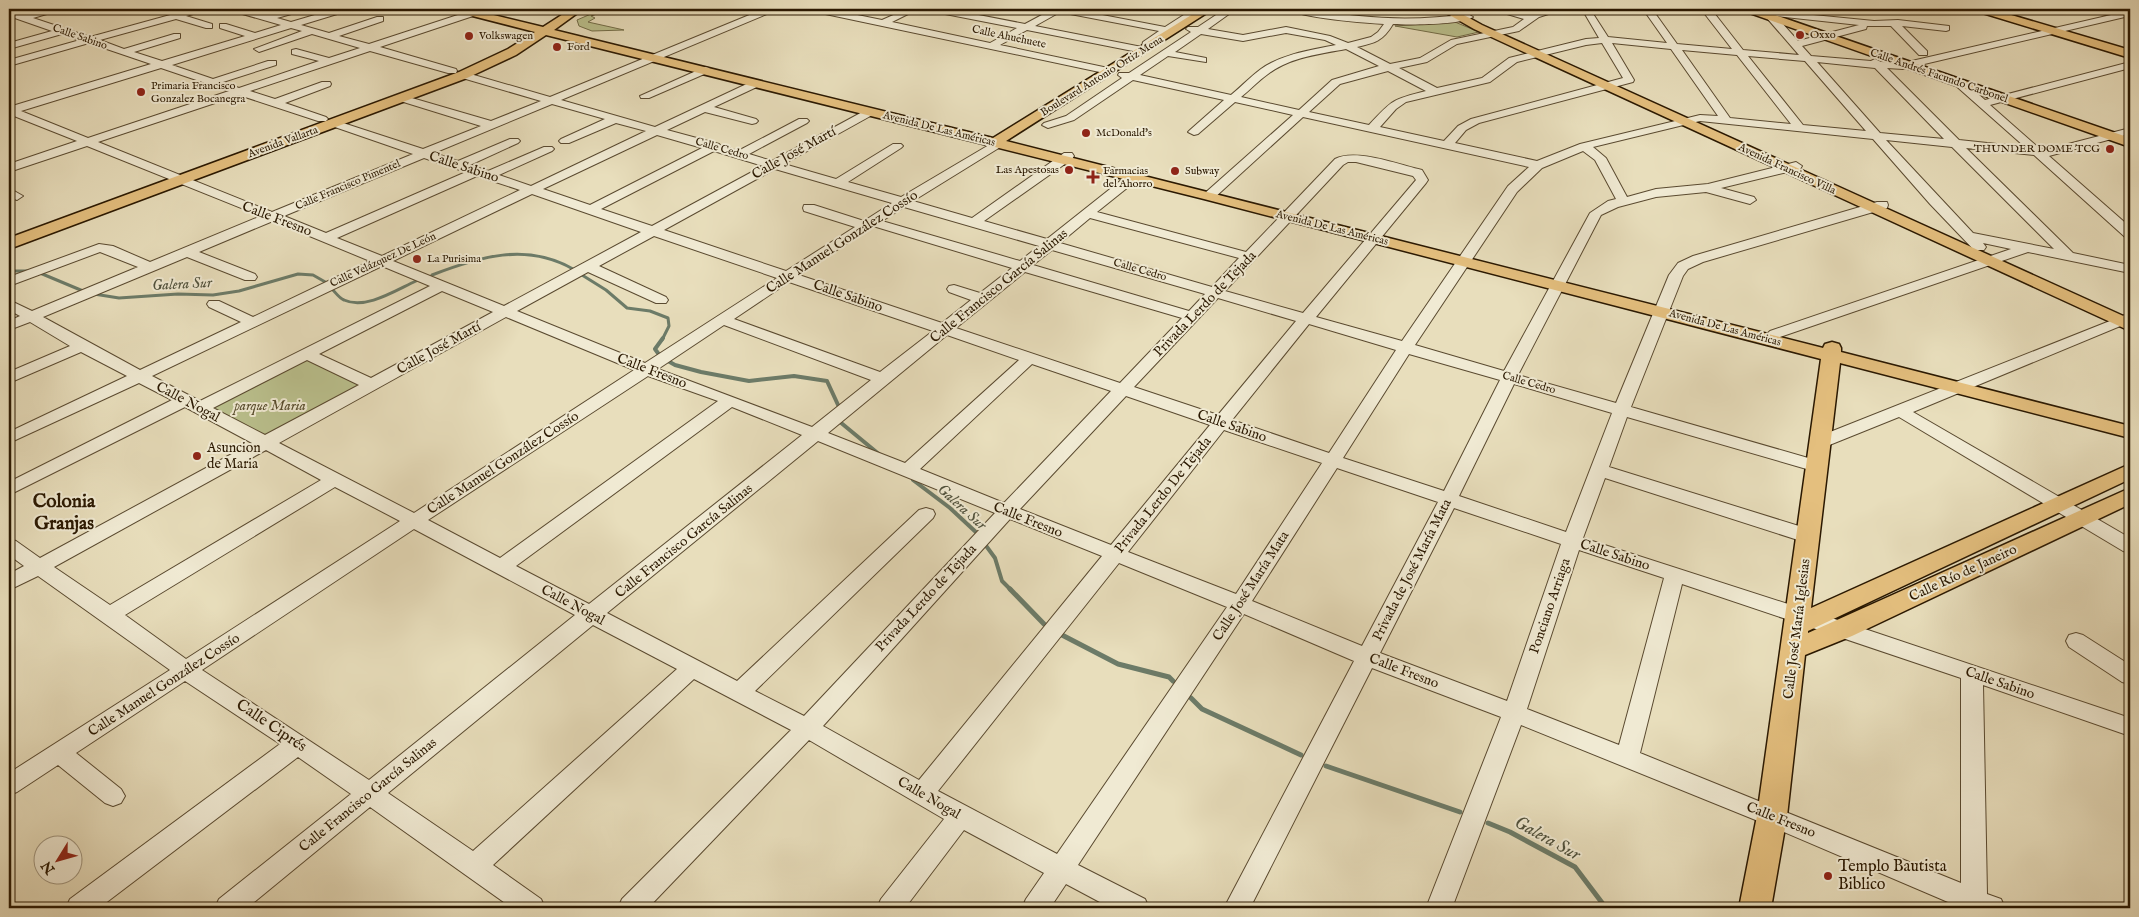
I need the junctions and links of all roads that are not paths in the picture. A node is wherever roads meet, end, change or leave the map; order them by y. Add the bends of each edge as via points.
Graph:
1 (59, 9) edge
2 (201, 9) edge
3 (299, 9) edge
4 (344, 9) edge
5 (457, 9) edge
6 (771, 9) edge
7 (816, 9) edge
8 (914, 9) edge
9 (935, 9) edge
10 (1059, 9) edge
11 (1208, 9) edge
12 (1221, 9) edge
13 (1230, 9) edge
14 (1294, 9) edge
15 (1445, 9) edge
16 (1500, 9) edge
17 (1559, 9) edge
18 (1586, 9) edge
19 (1648, 9) edge
20 (1706, 9) edge
21 (1748, 9) edge
22 (1980, 9) edge
23 (2080, 9) edge
24 (243, 10) edge
25 (1192, 10) edge
26 (473, 11) edge
27 (9, 13) edge
28 (2128, 14) edge
29 (1461, 15) edge
30 (1773, 15) junction
31 (176, 16) junction
32 (23, 18) junction
33 (268, 18) junction
34 (1531, 18) junction
35 (380, 19) dead end
36 (514, 21) junction
37 (9, 22) edge
38 (548, 22) edge
39 (884, 23) junction
40 (1389, 23) junction
41 (1893, 23) junction
42 (1874, 24) junction
43 (291, 25) junction
44 (209, 26) dead end
45 (223, 26) dead end
46 (1026, 27) junction
47 (1946, 28) dead end
48 (1166, 30) junction
49 (1195, 30) junction
50 (62, 31) junction
51 (312, 31) junction
52 (2054, 31) junction
53 (1498, 33) junction
54 (572, 34) junction
55 (177, 36) dead end
56 (255, 36) junction
57 (329, 36) junction
58 (1828, 37) junction
59 (89, 40) junction
60 (1606, 40) junction
61 (1674, 45) junction
62 (1796, 45) junction
63 (9, 46) edge
64 (991, 46) junction
65 (1348, 46) junction
66 (370, 48) junction
67 (259, 49) dead end
68 (1145, 49) junction
69 (1862, 49) junction
70 (123, 52) junction
71 (296, 52) dead end
72 (1739, 52) junction
73 (1166, 53) junction
74 (1924, 53) dead end
75 (1543, 54) junction
76 (2130, 54) edge
77 (660, 56) junction
78 (1809, 58) junction
79 (1202, 60) dead end
80 (329, 61) junction
81 (9, 63) edge
82 (272, 63) dead end
83 (160, 64) junction
84 (1878, 65) junction
85 (1908, 65) junction
86 (2130, 65) edge
87 (1390, 68) junction
88 (705, 70) junction
89 (1109, 71) junction
90 (457, 73) junction
91 (1128, 76) junction
92 (213, 82) junction
93 (757, 83) junction
94 (1959, 83) junction
95 (326, 84) dead end
96 (1611, 84) junction
97 (240, 91) junction
98 (1434, 92) junction
99 (645, 96) dead end
100 (401, 98) junction
101 (1233, 98) junction
102 (2005, 99) junction
103 (551, 100) junction
104 (275, 103) junction
105 (1982, 103) junction
106 (704, 108) junction
107 (9, 111) edge
108 (870, 112) junction
109 (1302, 112) junction
110 (615, 119) junction
111 (804, 120) dead end
112 (1688, 120) junction
113 (1726, 120) junction
114 (328, 121) junction
115 (752, 122) dead end
116 (491, 125) junction
117 (1799, 127) junction
118 (1373, 128) junction
119 (658, 131) junction
120 (2130, 131) edge
121 (1194, 132) dead end
122 (1876, 135) junction
123 (1022, 137) junction
124 (2112, 137) junction
125 (514, 141) dead end
126 (565, 141) dead end
127 (88, 142) junction
128 (2130, 143) edge
129 (1448, 144) junction
130 (1956, 144) junction
131 (714, 146) junction
132 (898, 146) dead end
133 (1584, 146) junction
134 (548, 149) dead end
135 (2037, 153) junction
136 (424, 154) junction
137 (740, 154) junction
138 (1065, 158) junction
139 (1346, 158) joint
140 (774, 164) junction
141 (460, 165) junction
142 (1538, 165) junction
143 (1791, 167) junction
144 (9, 168) edge
145 (484, 173) junction
146 (1136, 175) junction
147 (174, 178) junction
148 (838, 183) junction
149 (1708, 188) junction
150 (532, 190) junction
151 (1212, 194) junction
152 (1750, 200) dead end
153 (1623, 201) junction
154 (904, 202) junction
155 (1877, 206) junction
156 (809, 208) dead end
157 (590, 210) junction
158 (1088, 214) junction
159 (1292, 214) junction
160 (2130, 214) edge
161 (271, 217) junction
162 (2114, 220) junction
163 (975, 222) junction
164 (870, 224) junction
165 (652, 231) junction
166 (9, 234) edge
167 (2130, 234) edge
168 (1375, 236) junction
169 (1967, 236) junction
170 (326, 238) junction
171 (9, 244) edge
172 (1051, 244) junction
173 (2028, 248) junction
174 (186, 252) junction
175 (1982, 254) junction
176 (2069, 256) junction
177 (1250, 257) junction
178 (2001, 257) junction
179 (1465, 259) junction
180 (382, 261) junction
181 (588, 266) junction
182 (149, 267) junction
183 (1023, 267) junction
184 (2130, 269) edge
185 (788, 276) junction
186 (250, 278) dead end
187 (9, 282) edge
188 (1560, 282) junction
189 (443, 285) junction
190 (954, 289) dead end
191 (1217, 292) junction
192 (983, 299) junction
193 (661, 300) dead end
194 (9, 304) edge
195 (214, 304) dead end
196 (1663, 309) junction
197 (505, 312) junction
198 (32, 316) junction
199 (1193, 317) junction
200 (1306, 318) junction
201 (2127, 319) edge
202 (723, 320) junction
203 (252, 322) junction
204 (9, 326) edge
205 (946, 329) junction
206 (1775, 334) junction
207 (82, 346) junction
208 (1405, 346) junction
209 (1832, 352) junction
210 (308, 354) junction
211 (1030, 358) junction
212 (647, 370) junction
213 (140, 376) junction
214 (1509, 377) junction
215 (9, 378) edge
216 (883, 379) junction
217 (372, 384) junction
218 (1965, 386) junction
219 (1124, 389) junction
220 (730, 400) junction
221 (193, 404) junction
222 (1622, 410) junction
223 (1900, 411) junction
224 (1222, 422) junction
225 (2130, 424) edge
226 (2130, 432) edge
227 (816, 435) junction
228 (9, 438) edge
229 (266, 443) junction
230 (1819, 454) junction
231 (1332, 460) junction
232 (1599, 470) junction
233 (2130, 471) edge
234 (907, 472) junction
235 (335, 479) junction
236 (9, 489) edge
237 (2130, 494) edge
238 (1449, 499) junction
239 (2059, 504) junction
240 (1007, 511) junction
241 (926, 514) dead end
242 (2082, 517) junction
243 (413, 522) junction
244 (1808, 536) junction
245 (1572, 541) junction
246 (9, 546) edge
247 (2130, 546) edge
248 (1114, 555) junction
249 (38, 567) junction
250 (501, 567) junction
251 (1675, 574) junction
252 (9, 583) edge
253 (1240, 604) junction
254 (110, 615) junction
255 (592, 615) junction
256 (1801, 627) junction
257 (1843, 629) junction
258 (2076, 641) dead end
259 (1367, 657) junction
260 (692, 668) junction
261 (187, 671) junction
262 (1972, 674) junction
263 (2130, 676) edge
264 (739, 693) junction
265 (1514, 713) junction
266 (2130, 727) edge
267 (807, 728) junction
268 (298, 744) junction
269 (59, 753) junction
270 (1627, 759) junction
271 (9, 785) edge
272 (370, 794) junction
273 (922, 794) junction
274 (113, 796) dead end
275 (960, 816) junction
276 (1772, 816) junction
277 (474, 866) junction
278 (1061, 868) junction
279 (1977, 906) edge
280 (79, 908) edge
281 (228, 908) edge
282 (532, 908) edge
283 (631, 908) edge
284 (890, 908) edge
285 (1035, 908) edge
286 (1136, 908) edge
287 (1236, 908) edge
288 (1439, 908) edge
289 (1755, 908) edge

1 - 32 street
2 - 31 street
3 - 33 street
4 - 43 street
5 - 26 main road, Avenida De Las Américas
6 - 77 street, Calle Francisco Pimentel
7 - 39 street, Calle Ahuehuete
8 - 39 street
9 - 46 street
10 - 46 street
10 - 48 street
11 - 68 main road, Boulevard Antonio Ortiz Mena
12 - 49 main road, Boulevard Antonio Ortiz Mena
13 - 49 street
14 - 40 street
15 - 29 main road, Avenida Francisco Villa
16 - 34 street
17 - 34 street
18 - 60 street
19 - 61 street
20 - 72 street
21 - 30 main road, Calle Andrés Facundo Carbonel
22 - 52 main road
23 - 28 street
24 - 33 street, Calle Cedro
25 - 48 street
26 - 36 main road, Avenida De Las Américas
26 - 66 street
27 - 32 street, Calle Sabino
28 - 52 street
29 - 40 street via 1425,22
29 - 53 main road, Avenida Francisco Villa
30 - 42 street
30 - 58 main road, Calle Andrés Facundo Carbonel
30 - 62 street
31 - 44 street
31 - 59 street
32 - 37 street
32 - 50 street, Calle Sabino
33 - 43 street, Calle Cedro
34 - 53 street via 1519,28
35 - 57 street
36 - 38 main road, Avenida De Las Américas
36 - 38 main road via 510,29 512,34
38 - 54 main road, Avenida De Las Américas
38 - 54 main road
38 - 54 main road via 568,21
38 - 90 main road, Avenida Vallarta via 512,52
39 - 64 street, Calle Ahuehuete
40 - 65 street via 1379,36
41 - 42 street
41 - 47 street
41 - 74 street
42 - 58 street
43 - 51 street, Calle Cedro
43 - 56 street
45 - 56 street
46 - 64 street
46 - 68 street
48 - 68 street via 1146,44
49 - 65 street via 1247,38 1291,31
49 - 73 street
49 - 91 main road, Boulevard Antonio Ortiz Mena
50 - 59 street, Calle Sabino
50 - 63 street
51 - 57 street, Calle Cedro
51 - 67 street
52 - 76 main road
52 - 85 street
53 - 75 main road, Avenida Francisco Villa
53 - 87 street via 1458,41 1428,58
54 - 77 main road, Avenida De Las Américas
55 - 70 street
56 - 83 street
57 - 66 street, Calle Cedro
58 - 62 street
58 - 69 main road, Calle Andrés Facundo Carbonel
59 - 70 street, Calle Sabino
59 - 81 street
60 - 61 street
60 - 75 street
60 - 96 street via 1629,79
61 - 72 street
61 - 113 street
62 - 78 street
64 - 89 street, Calle Ahuehuete
65 - 87 street
65 - 101 street via 1301,55 1276,64
66 - 80 street
66 - 90 street, Calle Cedro
68 - 89 main road, Boulevard Antonio Ortiz Mena
69 - 84 street
69 - 85 main road, Calle Andrés Facundo Carbonel
70 - 83 street, Calle Sabino
71 - 80 street
72 - 78 street
72 - 117 street
73 - 79 street
73 - 91 street
75 - 96 main road, Avenida Francisco Villa
75 - 98 street via 1510,62 1486,80
77 - 88 main road, Avenida De Las Américas
77 - 103 street, Calle Francisco Pimentel
77 - 123 main road, Avenida De Las Américas
78 - 84 street
78 - 122 street
80 - 97 street
82 - 92 street
83 - 92 street, Calle Sabino
83 - 107 street
84 - 85 street
84 - 130 street
85 - 94 main road, Calle Andrés Facundo Carbonel
86 - 102 street
87 - 98 street
87 - 109 street via 1336,82
88 - 93 main road, Avenida De Las Américas
88 - 99 street
89 - 123 main road, Boulevard Antonio Ortiz Mena
90 - 100 main road, Avenida Vallarta
90 - 103 street, Calle Cedro
90 - 114 main road, Avenida Vallarta
91 - 101 street
91 - 123 main road, Boulevard Antonio Ortiz Mena
92 - 97 street, Calle Sabino
93 - 106 street, Calle Velázquez De León
93 - 108 main road, Avenida De Las Américas
94 - 102 main road, Calle Andrés Facundo Carbonel
94 - 105 street
95 - 104 street
96 - 112 main road, Avenida Francisco Villa
96 - 129 street via 1475,121 1462,128
97 - 104 street, Calle Sabino
97 - 127 street
98 - 118 street via 1396,103
100 - 114 main road, Avenida Vallarta
100 - 116 street
101 - 109 street
101 - 121 street
102 - 105 street
102 - 124 main road, Calle Andrés Facundo Carbonel
103 - 110 street, Calle Cedro
103 - 116 street, Calle Francisco Pimentel
104 - 114 street, Calle Sabino
105 - 135 street
106 - 115 street
106 - 119 street, Calle Velázquez De León
107 - 127 street, Calle Fresno
108 - 123 main road, Avenida De Las Américas
108 - 140 street, Calle José Martí
109 - 118 street
109 - 151 street
110 - 119 street, Calle Cedro
110 - 126 street
111 - 137 street
112 - 113 street
112 - 133 street
112 - 143 main road, Avenida Francisco Villa
113 - 117 street
114 - 136 street, Calle Sabino
114 - 147 main road, Avenida Vallarta
116 - 136 street, Calle Francisco Pimentel
117 - 122 street
118 - 129 street
119 - 131 street, Calle Cedro
119 - 150 street, Calle Velázquez De León
120 - 124 street
122 - 130 street
122 - 169 street
123 - 138 main road, Avenida De Las Américas
123 - 154 street, Calle Manuel González Cossío via 947,174
124 - 128 main road, Calle Andrés Facundo Carbonel
124 - 135 street via 2057,152
125 - 141 street
127 - 144 street
127 - 147 street, Calle Fresno
129 - 142 street
130 - 135 street
130 - 176 street
131 - 137 street, Calle Cedro
131 - 157 street
132 - 148 street
133 - 142 street
133 - 153 street via 1600,158
134 - 145 street
135 - 162 street
136 - 141 street, Calle Sabino
136 - 161 street, Calle Francisco Pimentel
137 - 140 street, Calle Cedro
138 - 146 main road, Avenida De Las Américas
138 - 163 street
139 - 159 street, Privada Lerdo de Tejada
139 - 168 street, Privada Lerdo De Tejada via 1412,170 1422,180
140 - 148 street, Calle Cedro
140 - 165 street, Calle José Martí
141 - 145 street, Calle Sabino
142 - 179 street, Calle José María Mata via 1512,189
143 - 149 street
143 - 155 main road, Avenida Francisco Villa
145 - 150 street, Calle Sabino
145 - 170 street
146 - 151 main road, Avenida De Las Américas
146 - 158 street, Calle Francisco García Salinas
147 - 161 street, Calle Fresno
147 - 166 main road, Avenida Vallarta
147 - 171 main road, Avenida Vallarta
148 - 154 street, Calle Cedro
149 - 152 street
149 - 153 street, Privada de José María Mata via 1666,191
150 - 157 street, Calle Sabino
150 - 180 street, Calle Velázquez De León
151 - 159 main road, Avenida De Las Américas
153 - 188 street, Privada de José María Mata via 1596,213
154 - 163 street, Calle Cedro
154 - 164 street, Calle Manuel González Cossío
155 - 175 main road, Avenida Francisco Villa
155 - 196 street, Ponciano Arriaga via 1693,261 1676,275
156 - 164 street
157 - 165 street, Calle Sabino
158 - 172 street, Calle Francisco García Salinas
158 - 177 street
159 - 168 main road, Avenida De Las Américas
159 - 177 street, Privada Lerdo de Tejada
160 - 162 street
161 - 170 street, Calle Fresno
161 - 174 street, Calle Francisco Pimentel
162 - 167 street
163 - 172 street, Calle Cedro
164 - 183 street
164 - 185 street, Calle Manuel González Cossío
165 - 181 street, Calle José Martí
165 - 185 street, Calle Sabino
168 - 179 main road, Avenida De Las Américas
168 - 200 street, Privada Lerdo De Tejada
169 - 173 street
169 - 175 street
170 - 180 street, Calle Fresno
172 - 183 street, Calle Francisco García Salinas
172 - 191 street, Calle Cedro
173 - 176 street
173 - 178 street
174 - 182 street, Calle Francisco Pimentel
174 - 186 street
175 - 178 main road, Avenida Francisco Villa
175 - 201 main road, Avenida Francisco Villa
175 - 206 street
176 - 184 street
177 - 191 street, Privada Lerdo de Tejada
178 - 201 main road, Avenida Francisco Villa
179 - 188 main road, Avenida De Las Américas
179 - 208 street, Calle José María Mata
180 - 189 street, Calle Fresno
180 - 203 street, Calle Velázquez De León
181 - 193 street
181 - 197 street, Calle José Martí
182 - 187 street via 108,249 95,248
182 - 198 street, Calle Francisco Pimentel
183 - 192 street, Calle Francisco García Salinas
183 - 199 street
185 - 202 street, Calle Manuel González Cossío
185 - 205 street, Calle Sabino
188 - 196 main road, Avenida De Las Américas
188 - 214 street, Privada de José María Mata
189 - 197 street, Calle Fresno
189 - 210 street
190 - 192 street
191 - 199 street, Privada Lerdo de Tejada
191 - 200 street, Calle Cedro
192 - 205 street, Calle Francisco García Salinas
194 - 198 street, Calle Nogal
195 - 203 street
196 - 206 main road, Avenida De Las Américas
196 - 209 main road, Avenida De Las Américas
196 - 222 street, Ponciano Arriaga
197 - 212 street, Calle Fresno
197 - 217 street, Calle José Martí
198 - 204 street, Calle Francisco Pimentel
198 - 207 street, Calle Nogal
199 - 219 street, Privada Lerdo de Tejada
200 - 208 street, Calle Cedro
200 - 224 street, Privada Lerdo De Tejada
201 - 218 street
202 - 212 street, Calle Manuel González Cossío
202 - 216 street
203 - 213 street, Calle Velázquez De León
205 - 211 street, Calle Sabino
205 - 216 street, Calle Francisco García Salinas
206 - 209 main road, Avenida De Las Américas
207 - 213 street, Calle Nogal
207 - 215 street
208 - 214 street, Calle Cedro
208 - 231 street, Calle José María Mata
209 - 218 main road, Avenida De Las Américas
209 - 230 main road, Calle José María Iglesias
210 - 217 street
210 - 221 street
211 - 219 street, Calle Sabino
211 - 234 street
212 - 220 street, Calle Fresno
212 - 243 street, Calle Manuel González Cossío
213 - 221 street, Calle Nogal
213 - 228 street, Calle Velázquez De León
214 - 222 street, Calle Cedro
214 - 238 street, Privada de José María Mata
216 - 227 street, Calle Francisco García Salinas
217 - 229 street, Calle José Martí
218 - 223 street
218 - 225 main road, Avenida De Las Américas
218 - 226 main road, Avenida De Las Américas
219 - 224 street, Calle Sabino
219 - 240 street, Privada Lerdo de Tejada
220 - 227 street, Calle Fresno
220 - 250 street
221 - 229 street, Calle Nogal
221 - 236 street
222 - 230 street, Calle Cedro
222 - 232 street, Ponciano Arriaga
223 - 230 street
223 - 239 street
224 - 231 street, Calle Sabino
224 - 248 street, Privada Lerdo De Tejada
227 - 234 street, Calle Fresno
227 - 255 street, Calle Francisco García Salinas
229 - 235 street, Calle Nogal
229 - 249 street, Calle José Martí
230 - 244 main road, Calle José María Iglesias
231 - 238 street, Calle Sabino
231 - 253 street, Calle José María Mata
232 - 244 street
232 - 245 street, Ponciano Arriaga
233 - 239 main road, Calle Río de Janeiro
234 - 240 street, Calle Fresno
235 - 243 street, Calle Nogal
235 - 254 street
237 - 242 main road, Calle Río de Janeiro
238 - 245 street, Calle Sabino
238 - 259 street, Privada de José María Mata
239 - 242 street
239 - 256 main road, Calle Río de Janeiro
240 - 248 street, Calle Fresno
240 - 267 street, Privada Lerdo de Tejada
241 - 264 street
242 - 247 street
242 - 257 main road, Calle Río de Janeiro
243 - 250 street, Calle Nogal
243 - 261 street, Calle Manuel González Cossío
244 - 256 main road, Calle José María Iglesias
245 - 251 street, Calle Sabino
245 - 265 street, Ponciano Arriaga
246 - 249 street, Calle Ciprés
248 - 253 street, Calle Fresno
248 - 273 street, Privada Lerdo De Tejada
249 - 252 street, Calle José Martí
249 - 254 street, Calle Ciprés
250 - 255 street, Calle Nogal
251 - 256 street, Calle Sabino
251 - 270 street
253 - 259 street, Calle Fresno
253 - 278 street, Calle José María Mata
254 - 261 street, Calle Ciprés
255 - 260 street, Calle Nogal
255 - 272 street, Calle Francisco García Salinas
256 - 257 main road, Calle Río de Janeiro
256 - 257 street, Calle Sabino
256 - 276 main road, Calle José María Iglesias
257 - 262 street, Calle Sabino
258 - 263 street
259 - 265 street, Calle Fresno
259 - 287 street, Privada de José María Mata
260 - 264 street, Calle Nogal
260 - 277 street
261 - 268 street, Calle Ciprés
261 - 269 street, Calle Manuel González Cossío
262 - 266 street, Calle Sabino
262 - 279 street
264 - 267 street, Calle Nogal
265 - 270 street, Calle Fresno
265 - 288 street, Ponciano Arriaga
267 - 273 street, Calle Nogal
267 - 283 street, Privada Lerdo de Tejada
268 - 272 street, Calle Ciprés
268 - 280 street
269 - 271 street, Calle Manuel González Cossío
269 - 274 street
270 - 276 street, Calle Fresno
272 - 277 street, Calle Ciprés
272 - 281 street, Calle Francisco García Salinas
273 - 275 street, Calle Nogal
275 - 278 street, Calle Nogal
275 - 284 street
276 - 279 street, Calle Fresno
276 - 289 main road, Calle José María Iglesias
277 - 282 street, Calle Ciprés
278 - 285 street, Calle José María Mata
278 - 286 street, Calle Nogal

